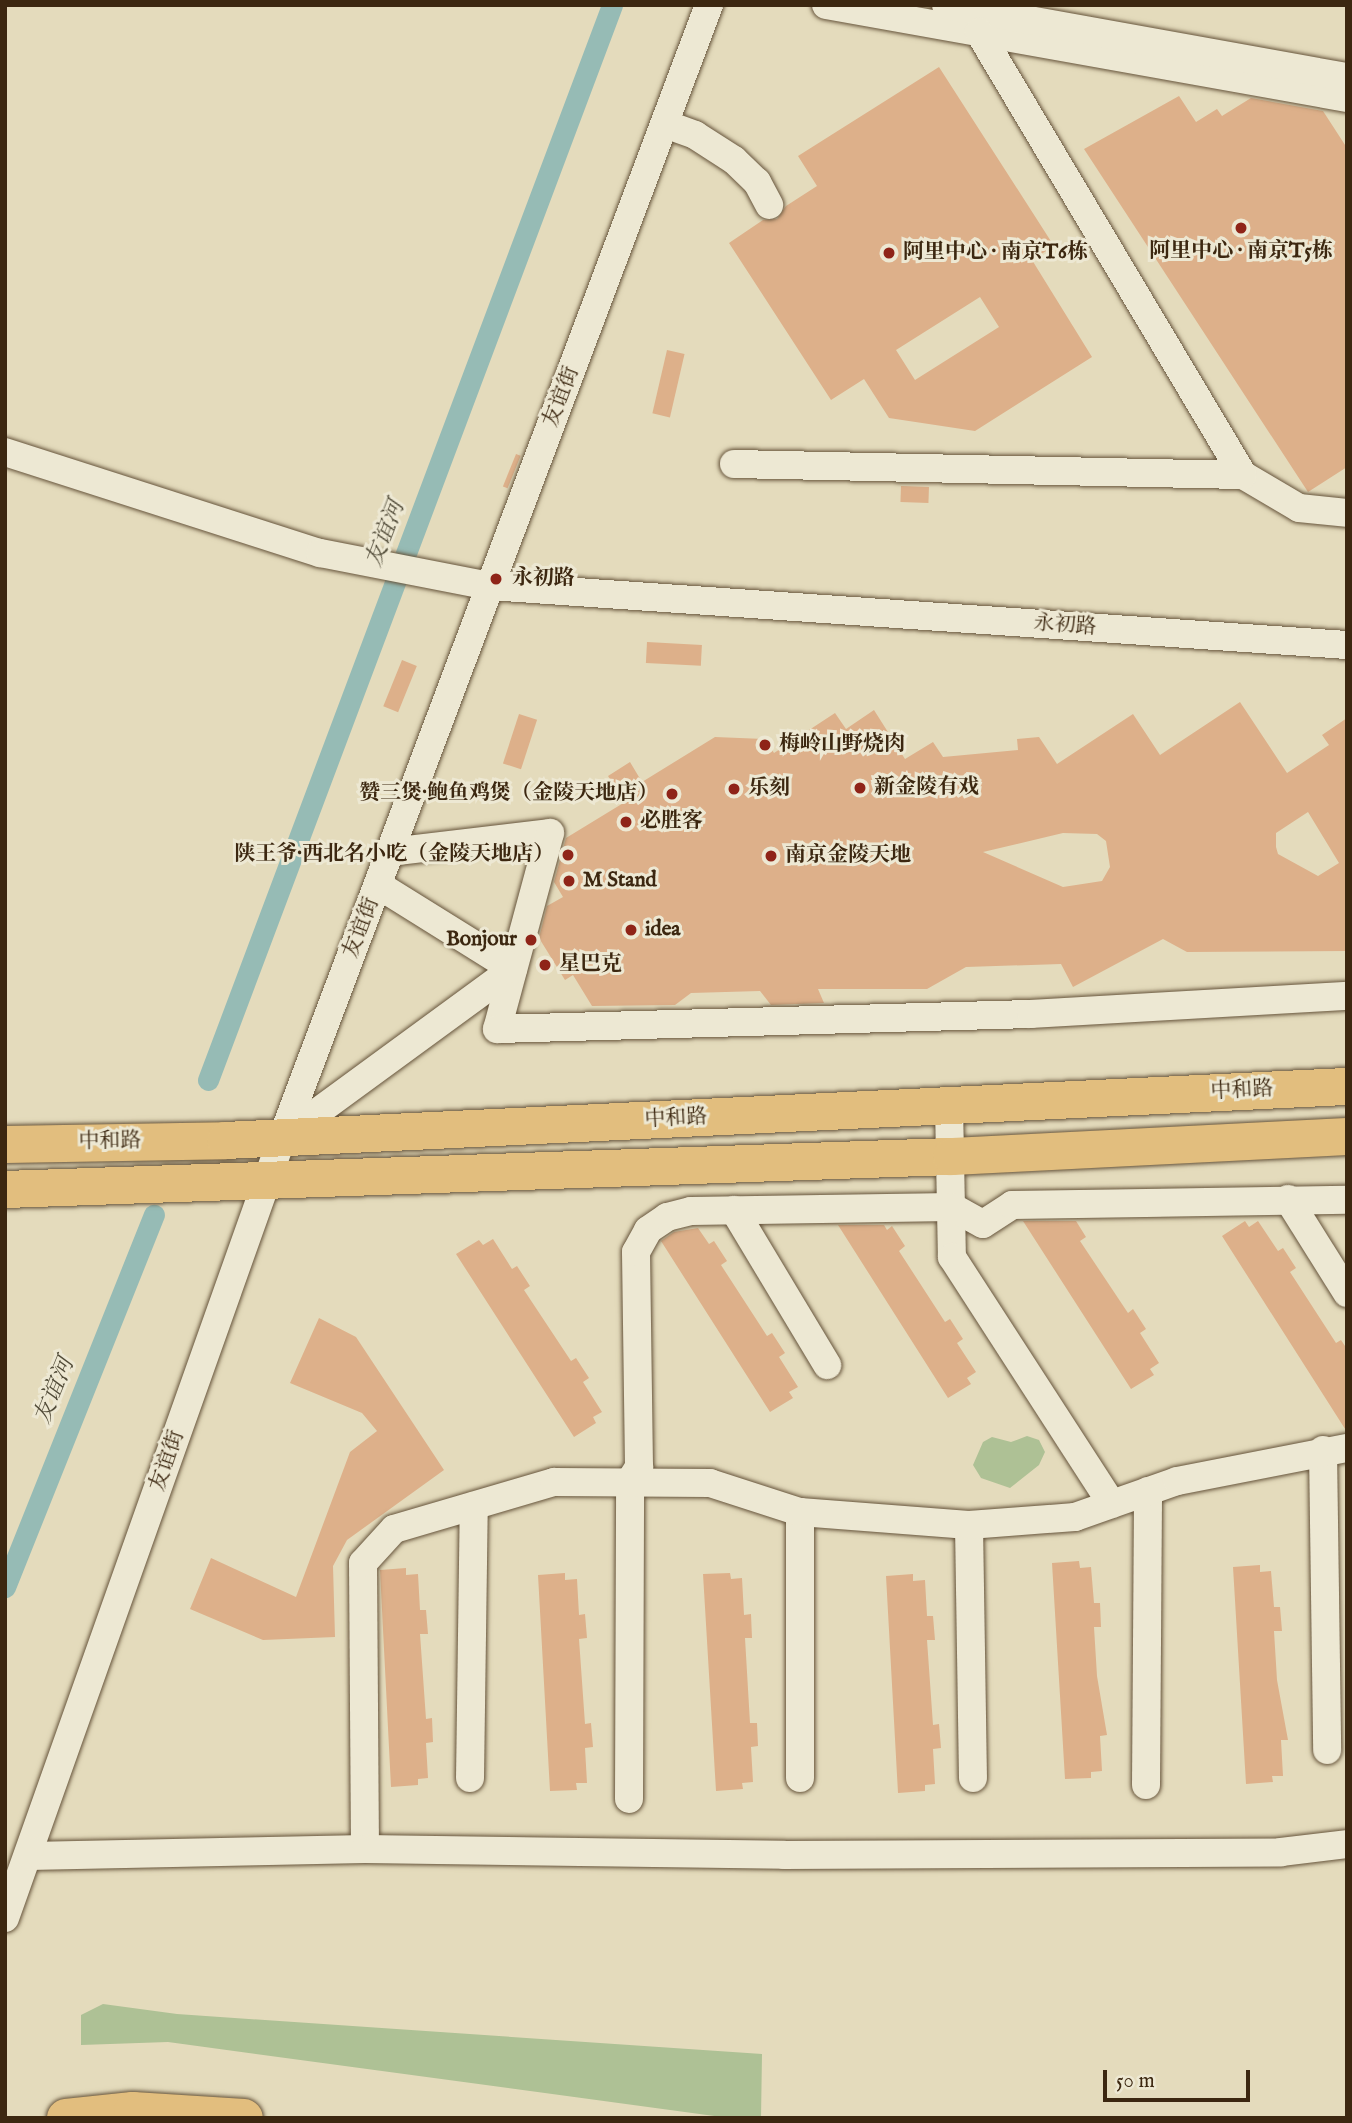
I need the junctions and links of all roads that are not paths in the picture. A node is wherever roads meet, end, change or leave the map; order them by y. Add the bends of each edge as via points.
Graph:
1 (709, 5) edge
2 (826, 5) edge
3 (946, 5) edge
4 (979, 32) junction
5 (1347, 76) edge
6 (1347, 98) edge
7 (665, 124) junction
8 (769, 205) dead end
9 (5, 452) edge
10 (734, 464) dead end
11 (1243, 475) junction
12 (1347, 513) edge
13 (490, 586) junction
14 (1347, 645) edge
15 (390, 852) junction
16 (378, 885) junction
17 (1347, 996) edge
18 (1347, 1086) edge
19 (949, 1105) junction
20 (1347, 1136) edge
21 (282, 1138) junction
22 (5, 1144) edge
23 (951, 1156) junction
24 (268, 1179) junction
25 (5, 1188) edge
26 (1288, 1199) junction
27 (1347, 1200) edge
28 (734, 1210) junction
29 (952, 1221) junction
30 (1347, 1293) edge
31 (827, 1365) dead end
32 (1335, 1449) edge
33 (630, 1481) junction
34 (1130, 1497) junction
35 (474, 1506) junction
36 (800, 1512) junction
37 (970, 1525) junction
38 (1327, 1750) dead end
39 (470, 1778) dead end
40 (800, 1778) dead end
41 (973, 1778) dead end
42 (1146, 1785) dead end
43 (629, 1799) dead end
44 (1347, 1844) edge
45 (365, 1849) junction
46 (29, 1856) junction
47 (5, 1918) edge
48 (66, 2118) edge
49 (244, 2118) edge

1 - 7 street, 友谊街
2 - 4 street
3 - 5 street
4 - 6 street
4 - 11 street
7 - 8 street via 695,135 734,160 757,182
7 - 13 street, 友谊街
9 - 13 street, 永初路 via 320,553
10 - 11 street
11 - 12 street via 1298,508
13 - 14 street, 永初路
13 - 15 street, 友谊街
15 - 16 street, 友谊街
15 - 17 street via 550,833 497,1029 1031,1014
16 - 21 street, 友谊街
16 - 21 street via 513,969
18 - 19 main road, 中和路
19 - 21 main road, 中和路
19 - 23 street
20 - 23 main road, 中和路
21 - 22 main road, 中和路
21 - 24 street, 友谊街
23 - 24 main road, 中和路
23 - 29 street
24 - 25 main road, 中和路
24 - 46 street, 友谊街
26 - 27 street
26 - 29 street via 1012,1205 983,1224
26 - 30 street
28 - 29 street
28 - 31 street
28 - 33 street via 667,1217 648,1230 636,1252 639,1467
29 - 34 street via 953,1257
32 - 34 street
32 - 38 street
33 - 35 street via 554,1482
33 - 36 street via 710,1483
33 - 43 street
34 - 37 street via 1075,1517
34 - 42 street
35 - 39 street
35 - 45 street via 394,1529 363,1563
36 - 37 street
36 - 40 street
37 - 41 street
44 - 45 street via 1281,1852 784,1855
45 - 46 street
46 - 47 street, 友谊街
48 - 49 highway via 133,2111

